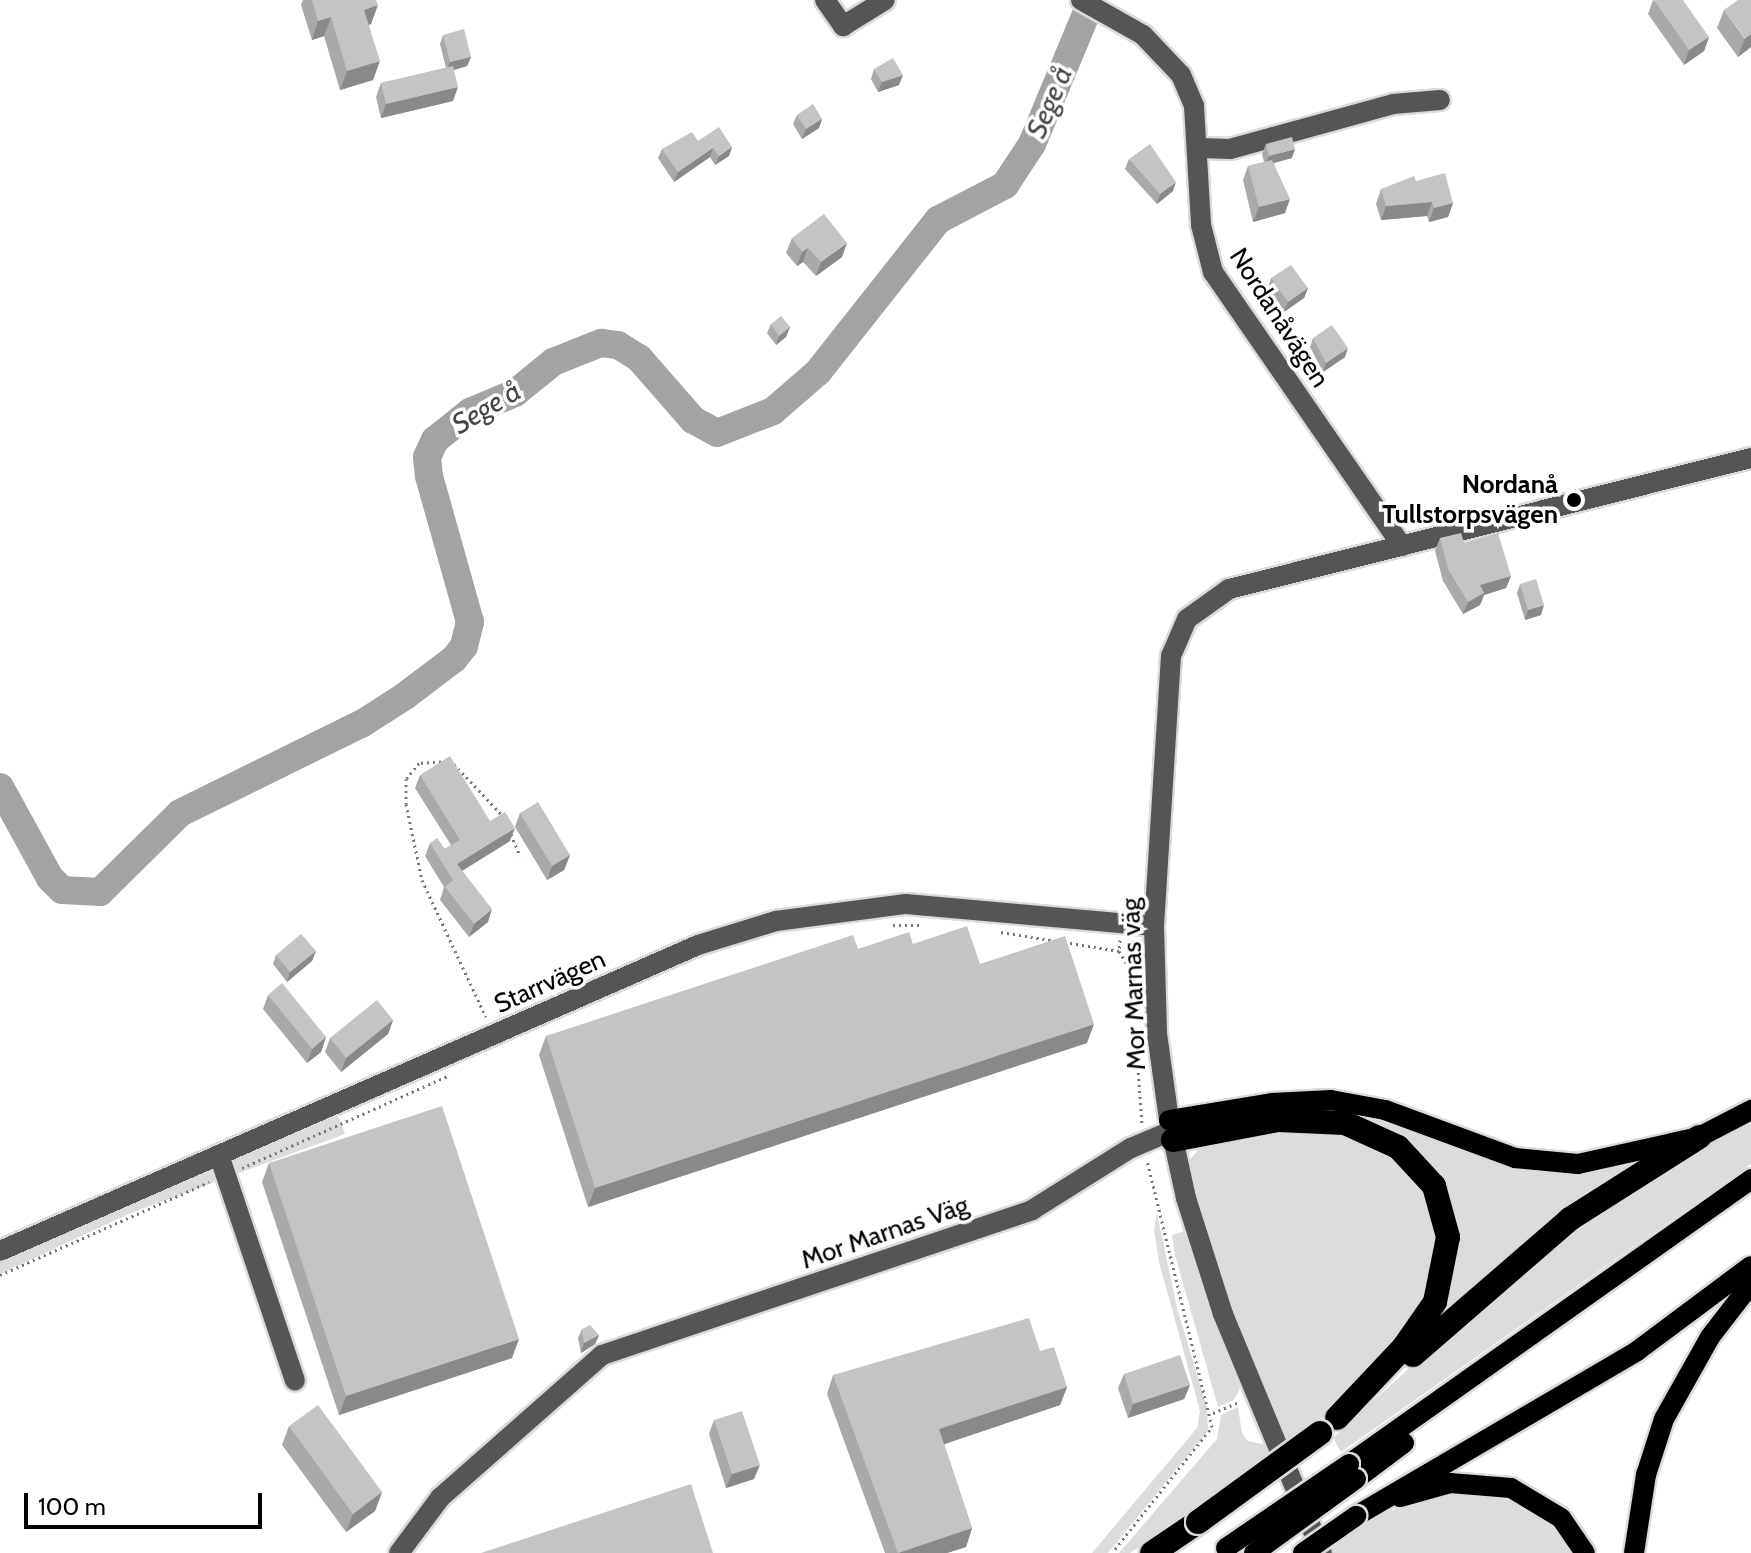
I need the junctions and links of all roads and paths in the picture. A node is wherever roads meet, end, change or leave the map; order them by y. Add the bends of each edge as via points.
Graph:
1 (825, 0) edge
2 (885, 0) edge
3 (1081, 0) edge
4 (1440, 100) dead end
5 (1200, 148) junction
6 (1751, 458) edge
7 (1402, 546) junction
8 (505, 818) edge
9 (510, 831) edge
10 (520, 856) dead end
11 (1122, 925) junction
12 (878, 926) dead end
13 (936, 926) dead end
14 (1154, 926) junction
15 (990, 930) dead end
16 (1119, 951) junction
17 (495, 1035) junction
18 (462, 1070) dead end
19 (1751, 1110) edge
20 (1171, 1130) junction
21 (1699, 1137) junction
22 (1143, 1142) junction
23 (219, 1155) junction
24 (226, 1175) junction
25 (1751, 1179) edge
26 (1751, 1195) edge
27 (0, 1251) edge
28 (1751, 1266) edge
29 (0, 1275) edge
30 (1751, 1284) edge
31 (295, 1381) dead end
32 (1255, 1395) junction
33 (1213, 1413) junction
34 (1328, 1426) junction
35 (1352, 1472) junction
36 (1356, 1516) junction
37 (1115, 1549) dead end
38 (1222, 1550) edge
39 (399, 1553) edge
40 (1152, 1553) edge
41 (1254, 1553) edge
42 (1303, 1553) edge
43 (1322, 1553) edge
44 (1585, 1553) edge
45 (1634, 1553) edge

1 - 2 street via 843,26
3 - 5 street, Nordanåvägen via 1143,35 1181,75 1194,106
4 - 5 street via 1393,104 1230,149
5 - 7 street, Nordanåvägen via 1201,225 1213,272
6 - 7 street, Mor Marnas väg
7 - 14 street, Mor Marnas väg via 1229,589 1187,619 1171,656
8 - 17 path via 458,765 439,758 419,763 406,779 422,880
9 - 10 path
11 - 14 street, Starrvägen
11 - 16 path
11 - 17 street, Starrvägen via 906,904 824,911 698,945
12 - 13 path
14 - 20 street, Mor Marnas väg via 1157,1033
15 - 16 path
16 - 22 path via 1131,971
17 - 23 street, Starrvägen
18 - 24 path
19 - 21 main road
20 - 21 main road via 1272,1103 1331,1100 1385,1110 1515,1158 1566,1164 1622,1158
20 - 22 street, Mor Marnas Väg
20 - 32 street, Mor Marnas väg via 1197,1237
20 - 34 highway via 1278,1120 1345,1123 1398,1147 1434,1186 1447,1223 1448,1252 1435,1302 1403,1348
21 - 34 highway via 1633,1175 1544,1239
22 - 33 path via 1176,1287
22 - 39 street, Mor Marnas Väg via 1032,1210 602,1355 440,1498
23 - 24 street
23 - 27 street, Starrvägen
24 - 29 path
24 - 31 street
25 - 35 main road
26 - 35 main road
28 - 36 main road via 1637,1351
30 - 45 main road via 1710,1337 1664,1419 1646,1475
32 - 33 path
32 - 43 street, Mor Marnas väg
33 - 37 path via 1205,1441
34 - 40 highway, bridge
35 - 38 main road, bridge
35 - 41 main road, bridge
36 - 42 main road, bridge
36 - 44 main road via 1425,1488 1490,1483 1546,1505

